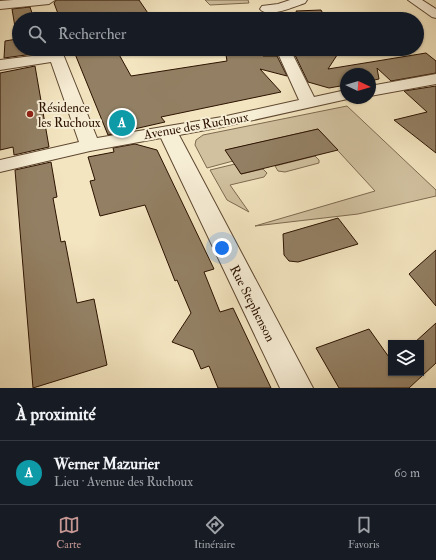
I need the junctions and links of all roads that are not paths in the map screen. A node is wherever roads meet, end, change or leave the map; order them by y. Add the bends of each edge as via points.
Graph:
1 (301, 0) edge
2 (414, 0) edge
3 (0, 5) edge
4 (44, 5) edge
5 (266, 9) edge
6 (436, 14) edge
7 (41, 56) edge
8 (56, 56) edge
9 (286, 56) edge
10 (0, 65) edge
11 (436, 79) edge
12 (376, 90) edge
13 (340, 96) edge
14 (309, 103) junction
15 (167, 131) junction
16 (90, 146) junction
17 (0, 166) edge
18 (297, 388) edge

1 - 5 street via 280,8
2 - 6 street
3 - 4 street
7 - 10 street
8 - 16 street
9 - 14 street
11 - 12 street
13 - 14 street, Avenue des Ruchoux
14 - 15 street, Avenue des Ruchoux
15 - 16 street, Avenue des Ruchoux
15 - 18 street, Rue Stephenson
16 - 17 street, Avenue des Ruchoux

